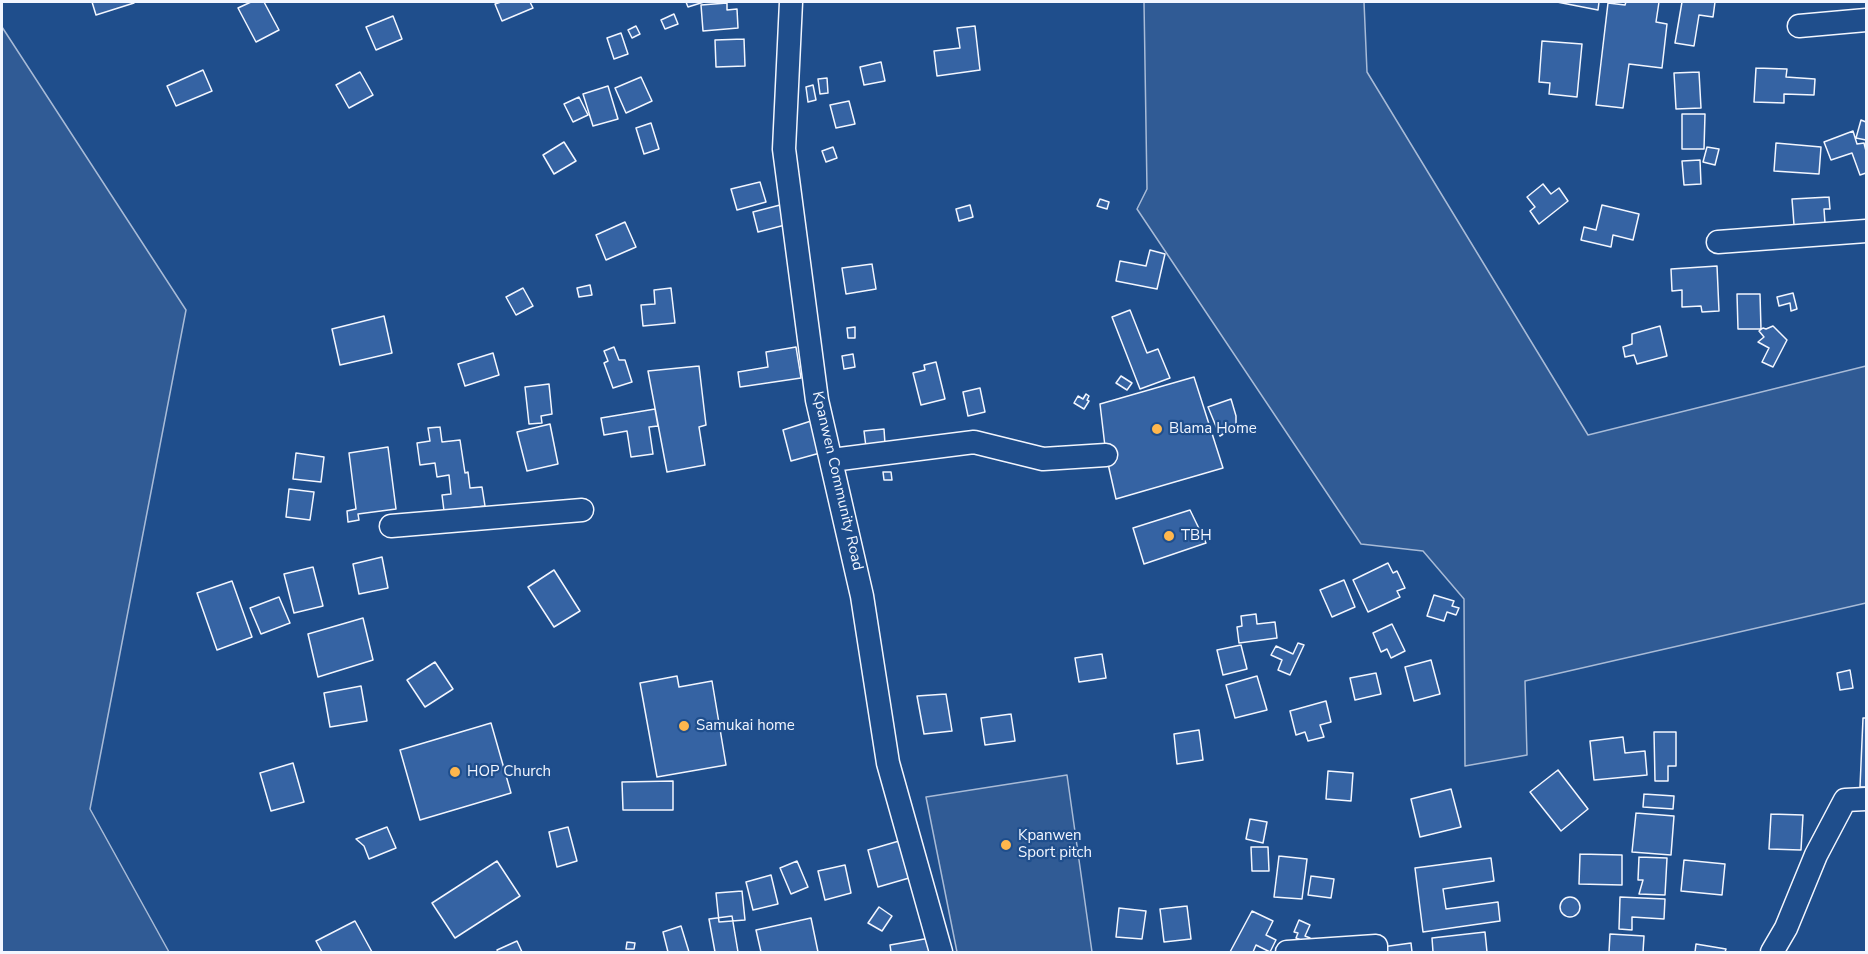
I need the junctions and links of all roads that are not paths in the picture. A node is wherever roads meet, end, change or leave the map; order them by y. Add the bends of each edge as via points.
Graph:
1 (791, 2) edge
2 (1866, 20) edge
3 (1799, 26) dead end
4 (1866, 231) edge
5 (1718, 242) dead end
6 (1106, 455) dead end
7 (832, 460) junction
8 (582, 510) dead end
9 (391, 526) dead end
10 (1866, 799) edge
11 (941, 952) edge
12 (1287, 952) edge
13 (1376, 952) edge
14 (1772, 952) edge

1 - 7 street, Kpanwen Community Road via 784,149 817,400
2 - 3 street
4 - 5 street
6 - 7 street via 1043,459 974,442
7 - 11 street, Kpanwen Community Road via 862,596 888,763
8 - 9 street
10 - 14 street via 1845,800
12 - 13 street via 1376,946

